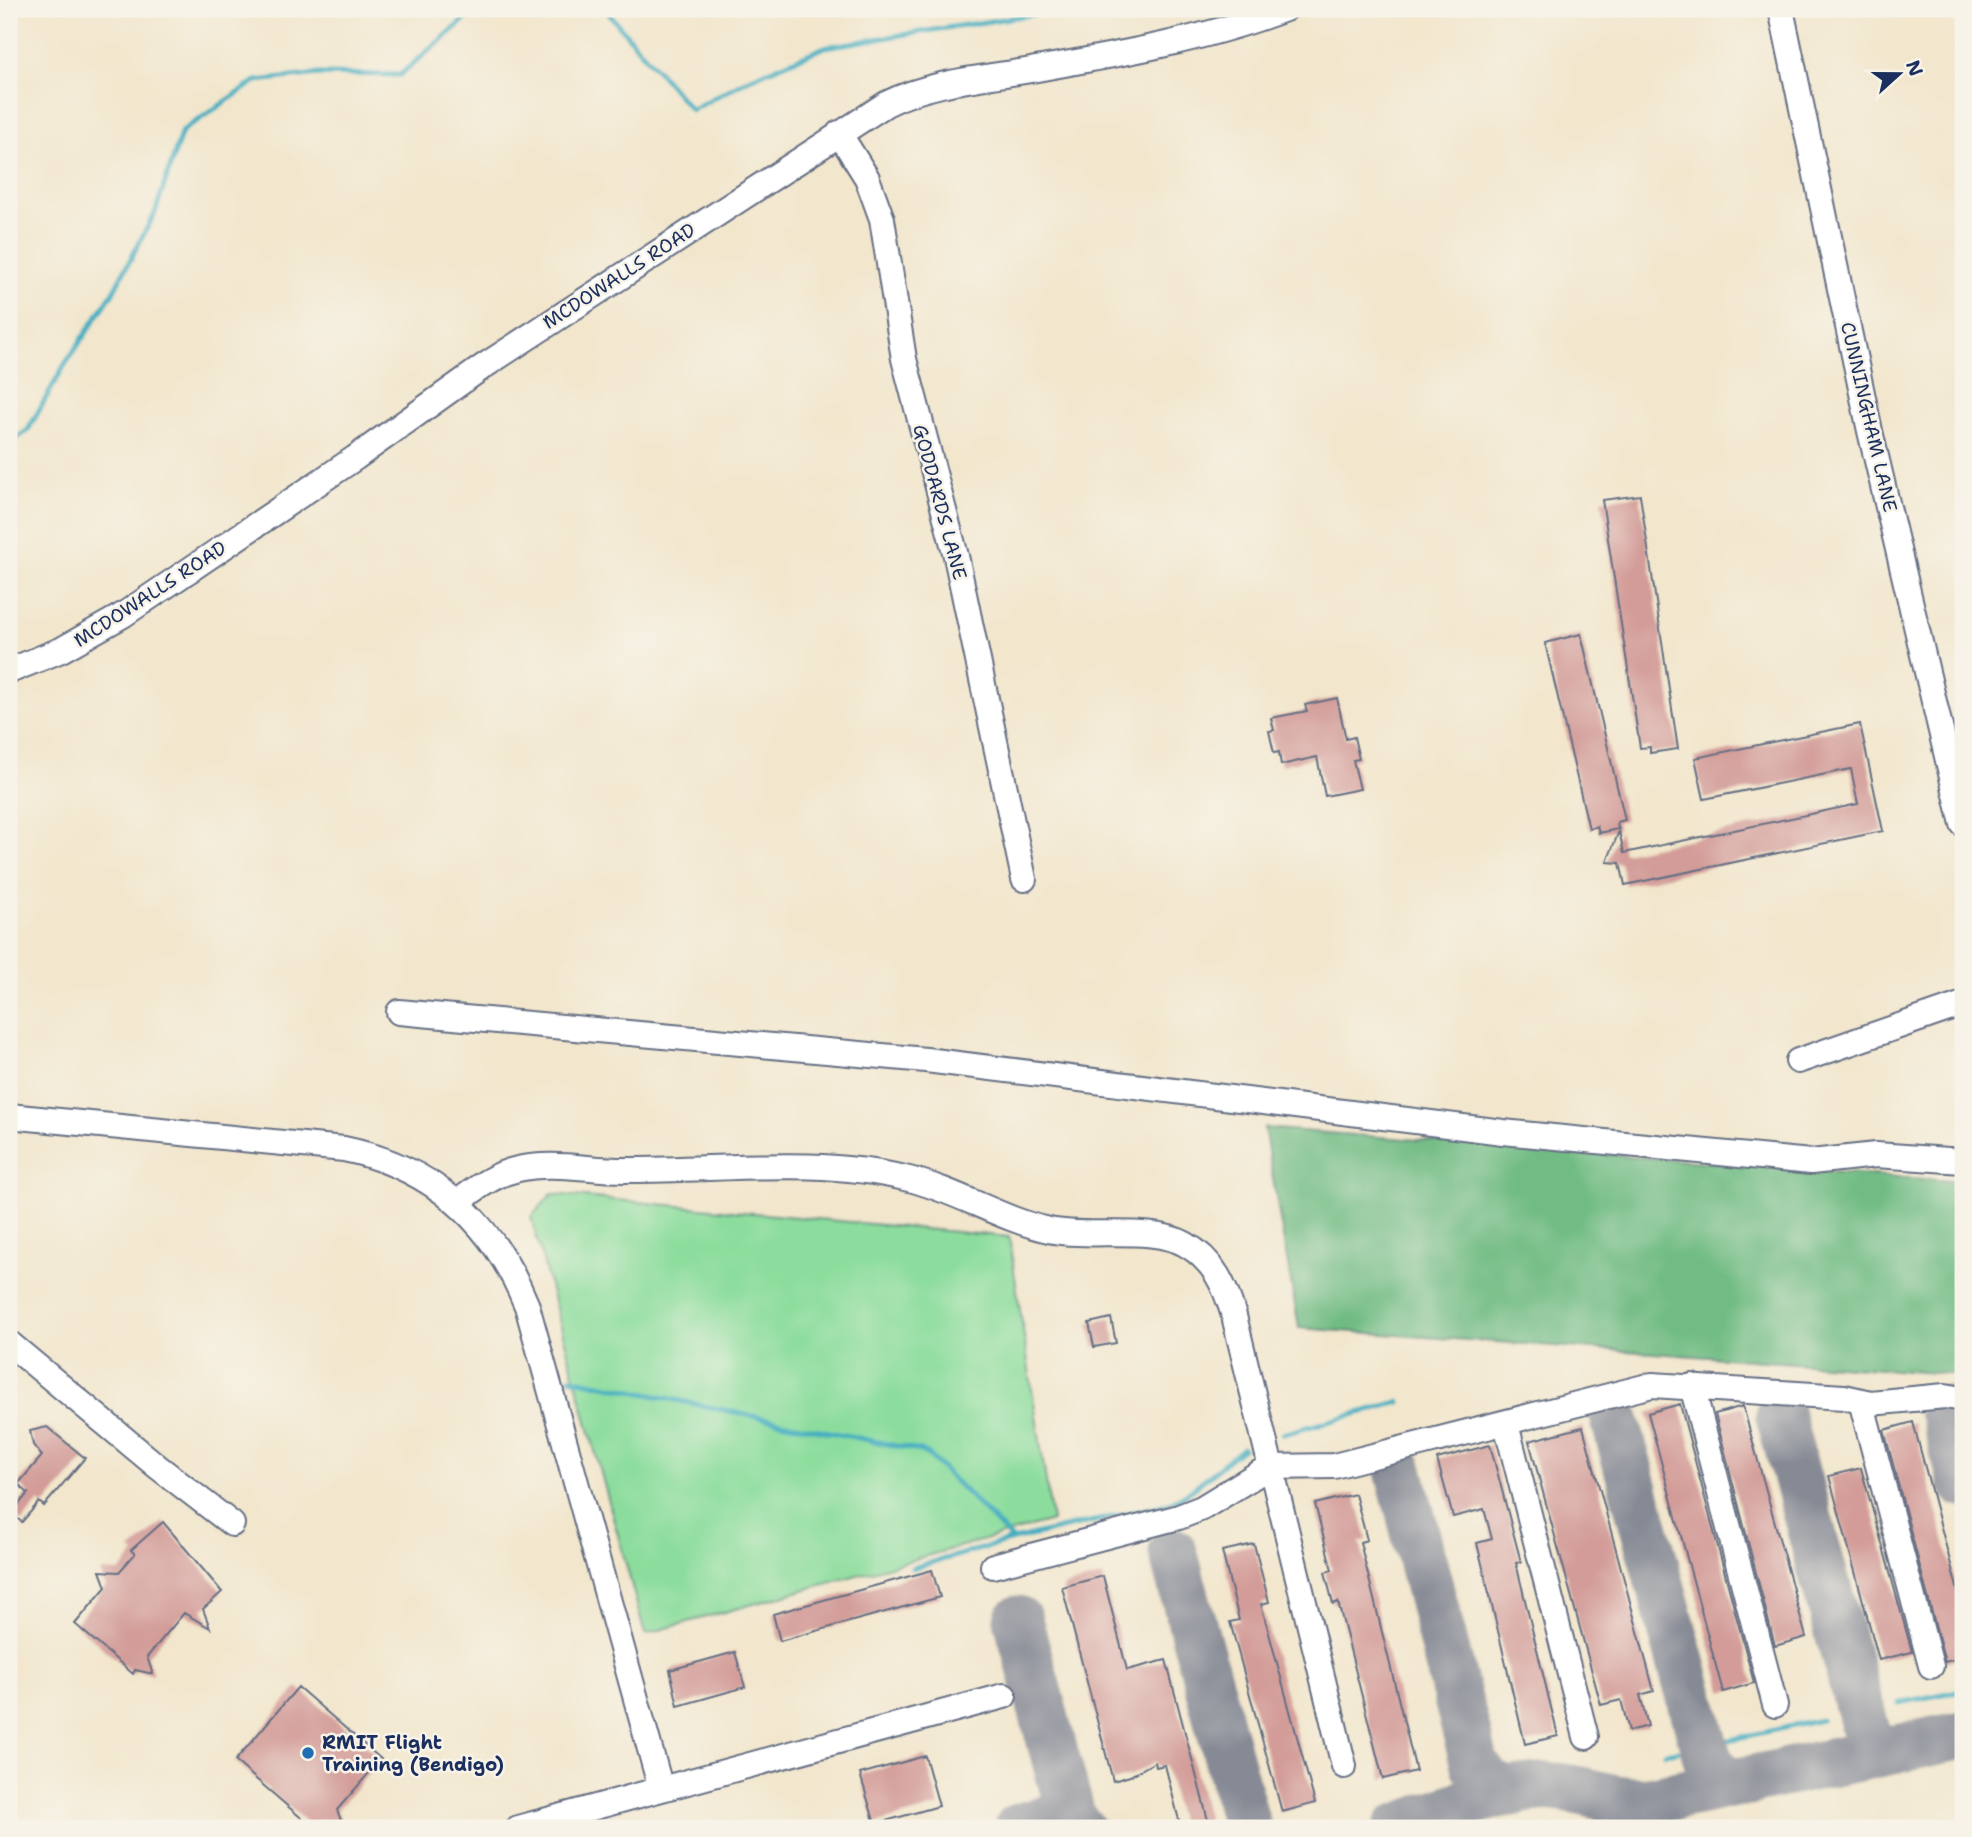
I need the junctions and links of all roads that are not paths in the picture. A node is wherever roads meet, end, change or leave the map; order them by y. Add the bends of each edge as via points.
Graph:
1 (1285, 9) edge
2 (1781, 9) edge
3 (839, 132) junction
4 (9, 671) edge
5 (1963, 824) edge
6 (1024, 879) dead end
7 (1963, 1004) edge
8 (399, 1012) dead end
9 (1798, 1061) dead end
10 (9, 1116) edge
11 (1963, 1161) edge
12 (458, 1202) junction
13 (9, 1343) edge
14 (1692, 1386) junction
15 (1963, 1399) edge
16 (1861, 1401) junction
17 (1506, 1424) junction
18 (1269, 1467) junction
19 (232, 1524) dead end
20 (993, 1566) dead end
21 (1931, 1666) dead end
22 (1004, 1696) dead end
23 (1775, 1705) dead end
24 (1586, 1737) dead end
25 (1344, 1766) dead end
26 (661, 1789) junction
27 (578, 1820) edge
28 (519, 1828) edge

1 - 3 street, MCDOWALLS ROAD via 1118,54 918,92 896,99
2 - 5 street, CUNNINGHAM LANE via 1870,432
3 - 4 street, MCDOWALLS ROAD via 484,366 123,615 61,650
3 - 6 street, GODDARDS LANE via 867,178 882,219 904,359 956,556
7 - 9 street
8 - 11 street via 926,1060 1503,1132 1811,1162 1876,1155
10 - 12 street via 351,1150 403,1167
12 - 18 street via 491,1179 533,1166 833,1168 910,1179 1046,1229 1148,1234 1174,1240 1208,1263 1227,1293
12 - 26 street via 495,1245 527,1306
13 - 19 street
14 - 16 street
14 - 17 street via 1640,1387
14 - 23 street
15 - 16 street
16 - 21 street
17 - 18 street via 1334,1466
17 - 24 street
18 - 20 street via 1179,1517
18 - 25 street
22 - 26 street
26 - 27 street
27 - 28 street

